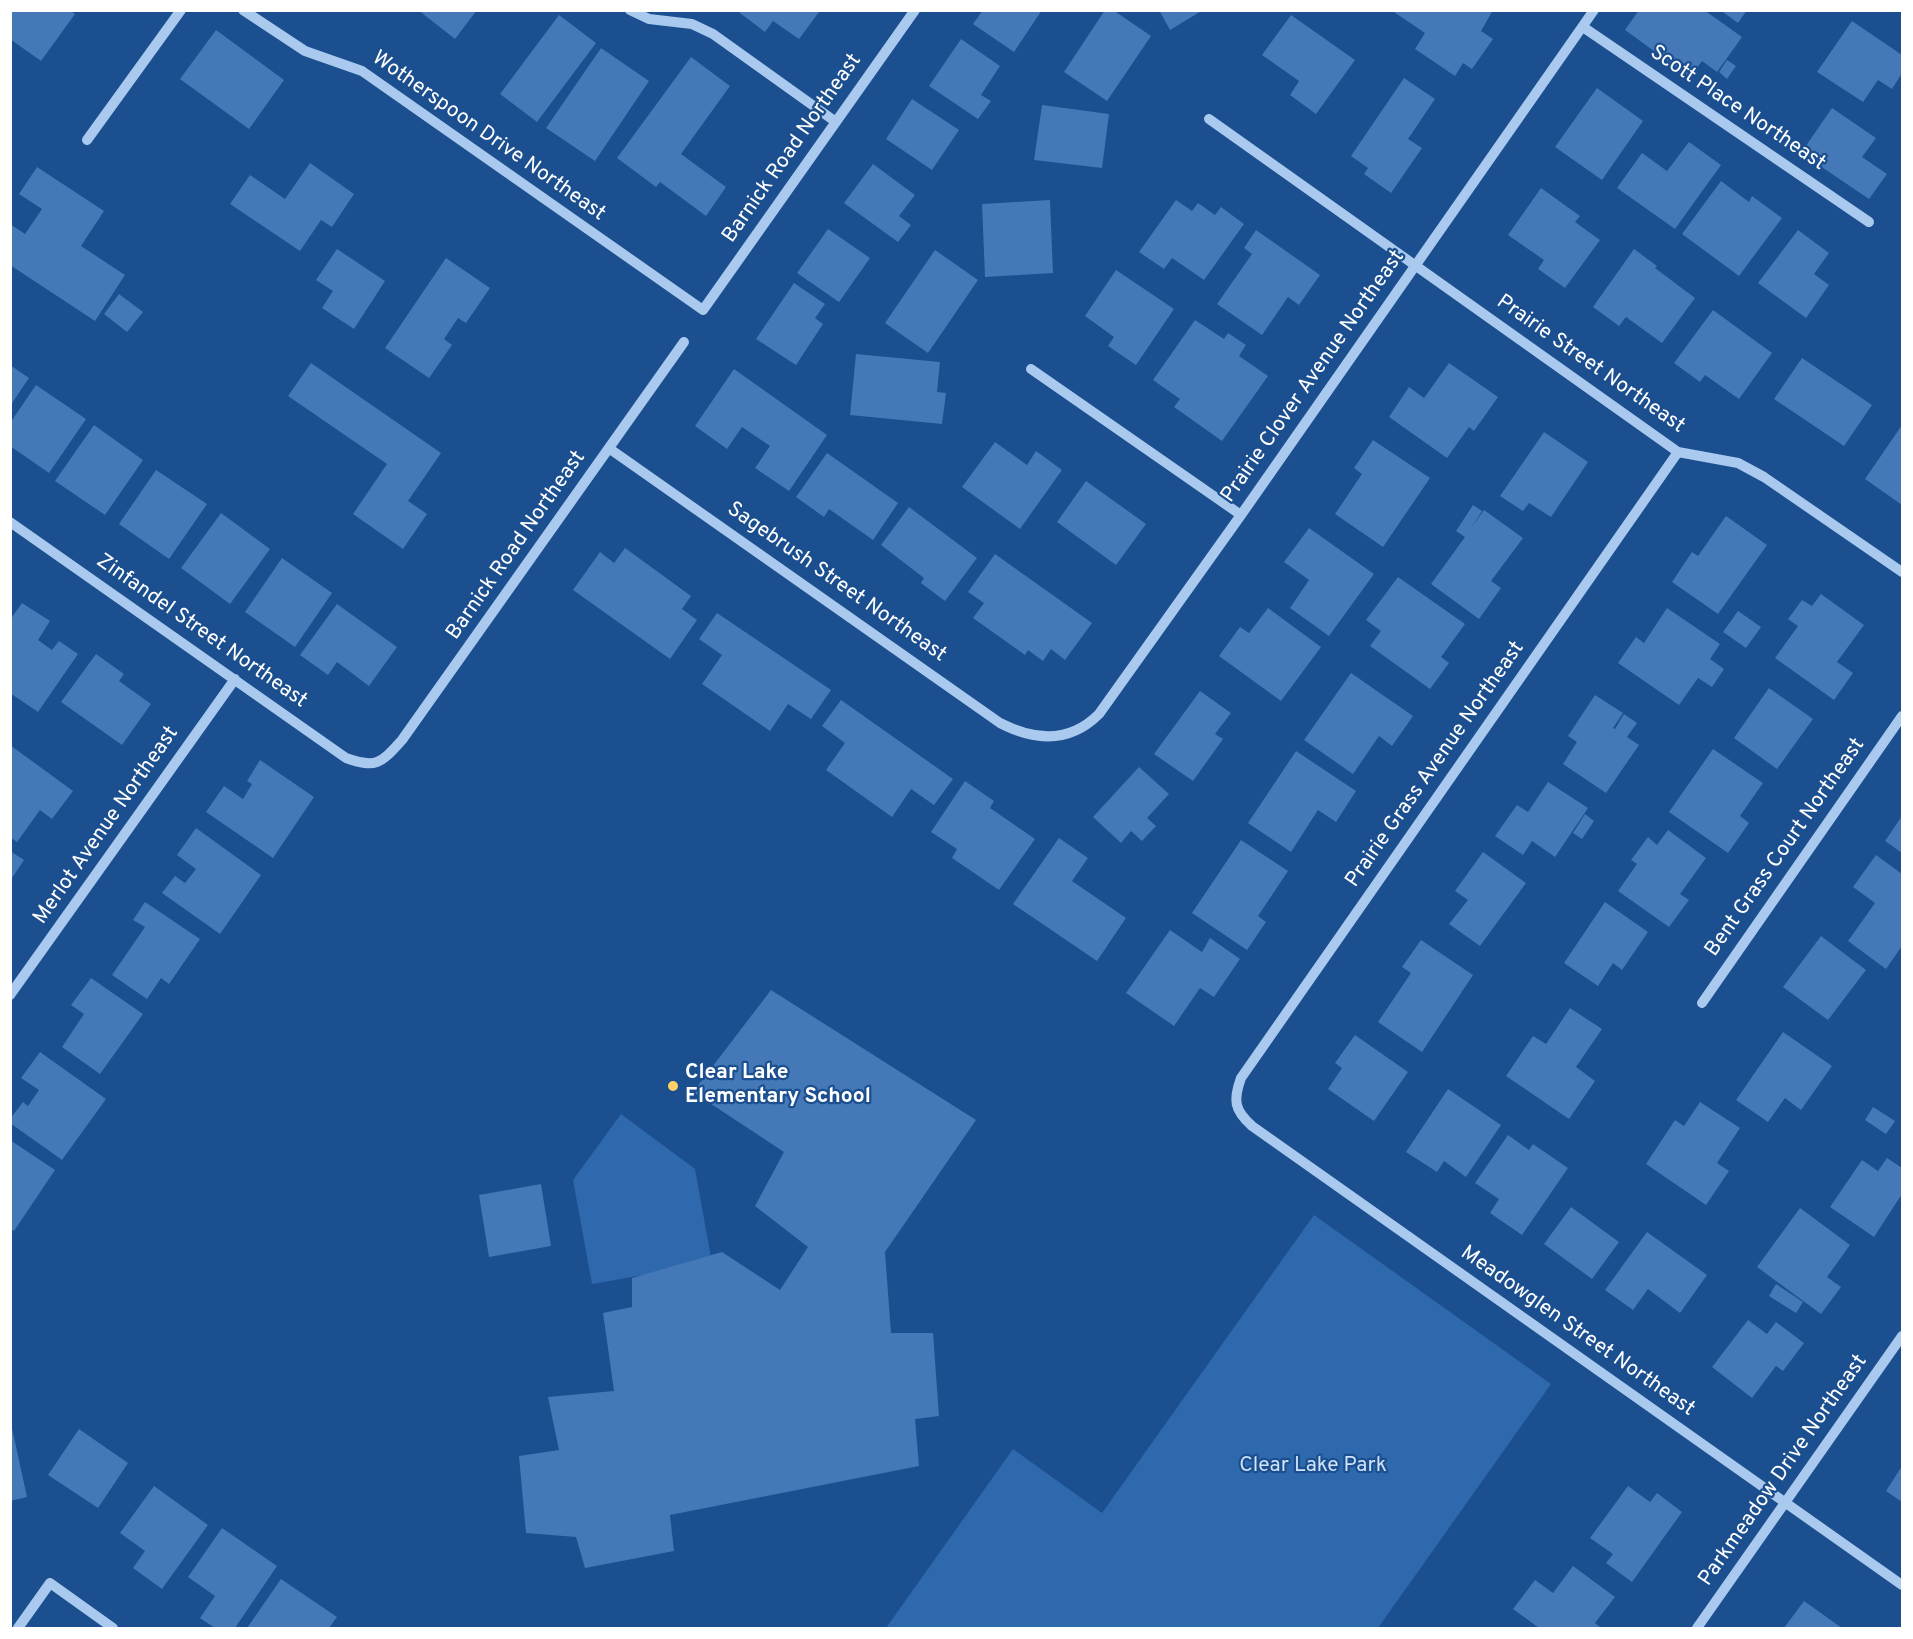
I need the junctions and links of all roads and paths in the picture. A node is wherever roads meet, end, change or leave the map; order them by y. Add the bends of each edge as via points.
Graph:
1 (181, 10) edge
2 (243, 10) edge
3 (630, 10) edge
4 (915, 10) edge
5 (1594, 10) edge
6 (1583, 27) junction
7 (1209, 119) dead end
8 (836, 122) junction
9 (87, 140) dead end
10 (1869, 222) dead end
11 (1416, 265) junction
12 (703, 310) joint
13 (684, 342) dead end
14 (1031, 369) dead end
15 (610, 449) junction
16 (1677, 452) junction
17 (1241, 515) junction
18 (10, 522) edge
19 (1902, 572) edge
20 (235, 679) junction
21 (1902, 716) edge
22 (1044, 736) joint
23 (374, 765) joint
24 (10, 995) edge
25 (1702, 1003) dead end
26 (1236, 1104) joint
27 (1902, 1336) edge
28 (1786, 1503) junction
29 (1902, 1585) edge
30 (18, 1629) edge
31 (113, 1629) edge
32 (1697, 1629) edge

1 - 9 street
2 - 12 street, Wotherspoon Drive Northeast via 305,51 362,71
3 - 8 street via 649,19 692,24 713,34
4 - 8 street, Barnick Road Northeast
5 - 6 street, Prairie Clover Avenue Northeast
6 - 10 street, Scott Place Northeast
6 - 11 street, Prairie Clover Avenue Northeast
7 - 11 street, Prairie Street Northeast
8 - 12 street, Barnick Road Northeast
11 - 16 street, Prairie Street Northeast
11 - 17 street, Prairie Clover Avenue Northeast
13 - 15 street, Barnick Road Northeast
14 - 17 street
15 - 22 street, Sagebrush Street Northeast via 1000,723 1017,732
15 - 23 street, Barnick Road Northeast via 402,740
16 - 19 street, Prairie Street Northeast via 1738,463
16 - 26 street, Prairie Grass Avenue Northeast via 1241,1078
17 - 22 street, Prairie Clover Avenue Northeast via 1099,714 1077,731
18 - 20 street, Zinfandel Street Northeast
20 - 23 street, Zinfandel Street Northeast via 346,758
20 - 24 street, Merlot Avenue Northeast
21 - 25 street, Bent Grass Court Northeast
26 - 28 street, Meadowglen Street Northeast via 1241,1116 1252,1126
27 - 28 street, Parkmeadow Drive Northeast
28 - 29 street, Meadowglen Street Northeast
28 - 32 street, Parkmeadow Drive Northeast
30 - 31 street via 50,1583

